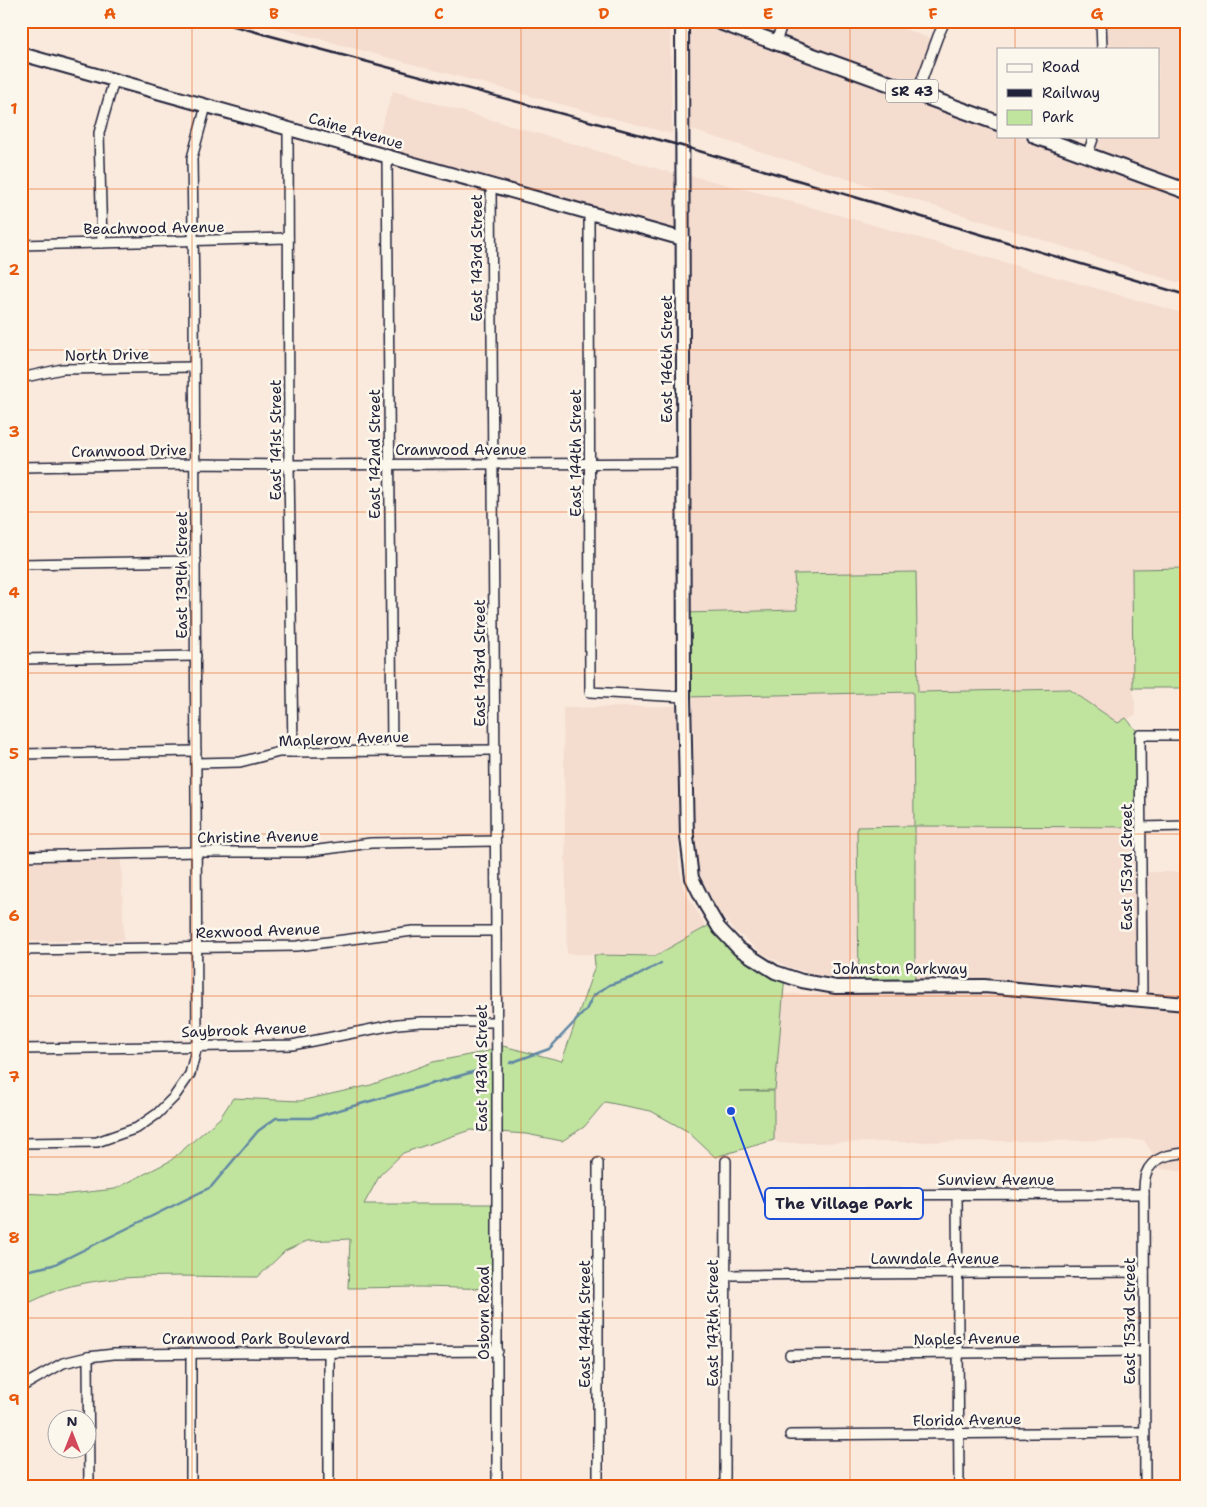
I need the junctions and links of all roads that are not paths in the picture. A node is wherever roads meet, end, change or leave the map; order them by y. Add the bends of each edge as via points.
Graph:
1 (682, 21) edge
2 (718, 21) edge
3 (783, 21) edge
4 (945, 21) edge
5 (1101, 21) edge
6 (776, 42) junction
7 (1102, 48) edge
8 (21, 54) edge
9 (114, 80) junction
10 (917, 93) junction
11 (206, 106) junction
12 (997, 123) edge
13 (288, 128) junction
14 (1040, 138) edge
15 (1093, 138) edge
16 (387, 156) junction
17 (1087, 156) junction
18 (491, 185) junction
19 (1186, 191) edge
20 (589, 213) junction
21 (288, 238) junction
22 (683, 239) junction
23 (193, 241) junction
24 (102, 243) junction
25 (21, 245) edge
26 (194, 367) junction
27 (21, 378) edge
28 (684, 463) junction
29 (195, 464) junction
30 (389, 464) junction
31 (492, 464) junction
32 (589, 464) junction
33 (238, 465) joint
34 (289, 465) junction
35 (21, 467) edge
36 (196, 561) junction
37 (21, 564) edge
38 (196, 656) junction
39 (21, 660) edge
40 (684, 696) junction
41 (1186, 736) edge
42 (494, 750) junction
43 (196, 751) junction
44 (392, 751) junction
45 (293, 752) junction
46 (21, 754) edge
47 (196, 762) junction
48 (1186, 826) edge
49 (1141, 827) junction
50 (494, 841) junction
51 (197, 852) junction
52 (21, 856) edge
53 (495, 931) junction
54 (197, 947) junction
55 (21, 950) edge
56 (1142, 1000) junction
57 (1186, 1004) edge
58 (496, 1022) junction
59 (197, 1046) junction
60 (21, 1049) edge
61 (497, 1141) joint
62 (21, 1143) edge
63 (1186, 1153) edge
64 (726, 1161) dead end
65 (598, 1163) dead end
66 (957, 1194) junction
67 (1144, 1194) junction
68 (788, 1195) dead end
69 (1144, 1272) junction
70 (958, 1273) junction
71 (727, 1275) junction
72 (498, 1351) junction
73 (1143, 1351) junction
74 (191, 1353) junction
75 (329, 1353) junction
76 (958, 1353) junction
77 (790, 1355) dead end
78 (88, 1357) junction
79 (21, 1387) edge
80 (1144, 1432) junction
81 (959, 1434) junction
82 (790, 1435) dead end
83 (89, 1486) edge
84 (191, 1486) edge
85 (330, 1486) edge
86 (497, 1486) edge
87 (598, 1486) edge
88 (726, 1486) edge
89 (959, 1486) edge
90 (1145, 1486) edge

1 - 22 street, East 146th Street
2 - 6 main road, SR 43
3 - 6 street
4 - 10 street
5 - 7 street
6 - 10 main road, SR 43
8 - 9 street, Caine Avenue
9 - 11 street, Caine Avenue
9 - 24 street via 99,133
10 - 12 main road, SR 43
11 - 13 street, Caine Avenue
11 - 23 street, East 139th Street via 192,158
13 - 16 street, Caine Avenue
13 - 21 street, East 141st Street
14 - 17 main road
15 - 17 street
16 - 18 street, Caine Avenue
16 - 30 street, East 142nd Street
17 - 19 main road
18 - 20 street, Caine Avenue
18 - 31 street, East 143rd Street
20 - 22 street, Caine Avenue
20 - 32 street, East 144th Street
21 - 23 street, Beachwood Avenue
21 - 34 street, East 141st Street
22 - 28 street, East 146th Street
23 - 24 street, Beachwood Avenue
23 - 26 street, East 139th Street
24 - 25 street, Beachwood Avenue
26 - 27 street, North Drive via 62,369
26 - 29 street, East 139th Street
28 - 32 street, Cranwood Avenue
28 - 40 street, East 146th Street
29 - 33 street, Cranwood Drive
29 - 35 street, Cranwood Drive
29 - 36 street, East 139th Street
30 - 31 street, Cranwood Avenue
30 - 34 street, Cranwood Avenue
30 - 44 street, East 142nd Street
31 - 32 street, Cranwood Avenue
31 - 42 street, East 143rd Street
32 - 40 street, East 144th Street via 590,692
33 - 34 street, Cranwood Avenue
34 - 45 street, East 141st Street
36 - 37 street
36 - 38 street, East 139th Street
38 - 39 street
38 - 43 street, East 139th Street
40 - 56 street, Johnston Parkway via 688,849 692,878 719,928 739,949 759,963 802,981 836,987 984,986
41 - 49 street, East 153rd Street via 1140,735
42 - 44 street, Maplerow Avenue
42 - 50 street, East 143rd Street
43 - 46 street
43 - 47 street, East 139th Street
44 - 45 street, Maplerow Avenue
45 - 47 street, Maplerow Avenue via 279,752 240,762
47 - 51 street, East 139th Street
48 - 49 street
49 - 56 street, East 153rd Street
50 - 51 street, Christine Avenue via 371,843 304,852
50 - 53 street, East 143rd Street
51 - 52 street, Christine Avenue
51 - 54 street, East 139th Street
53 - 54 street, Rexwood Avenue via 413,931 297,946
53 - 58 street, East 143rd Street
54 - 55 street, Rexwood Avenue
54 - 59 street, East 139th Street
56 - 57 street, Johnston Parkway
58 - 59 street, Saybrook Avenue via 398,1024 292,1045
58 - 61 street, East 143rd Street
59 - 60 street, Saybrook Avenue
59 - 62 street, East 139th Street via 190,1074 174,1097 137,1128 97,1142
61 - 72 street, Osborn Road
63 - 67 street, East 153rd Street via 1155,1160 1146,1173
64 - 71 street, East 147th Street
65 - 87 street, East 144th Street
66 - 67 street, Sunview Avenue
66 - 68 street, Sunview Avenue
66 - 70 street
67 - 69 street, East 153rd Street
69 - 70 street, Lawndale Avenue
69 - 73 street, East 153rd Street
70 - 71 street, Lawndale Avenue
70 - 76 street
71 - 88 street, East 147th Street
72 - 75 street, Cranwood Park Boulevard
72 - 86 street, Osborn Road
73 - 76 street, Naples Avenue
73 - 80 street, East 153rd Street
74 - 75 street, Cranwood Park Boulevard
74 - 78 street, Cranwood Park Boulevard
74 - 84 street
75 - 85 street
76 - 77 street, Naples Avenue
76 - 81 street
78 - 79 street, Cranwood Park Boulevard via 63,1363
78 - 83 street
80 - 81 street, Florida Avenue
80 - 90 street, East 153rd Street
81 - 82 street, Florida Avenue
81 - 89 street

